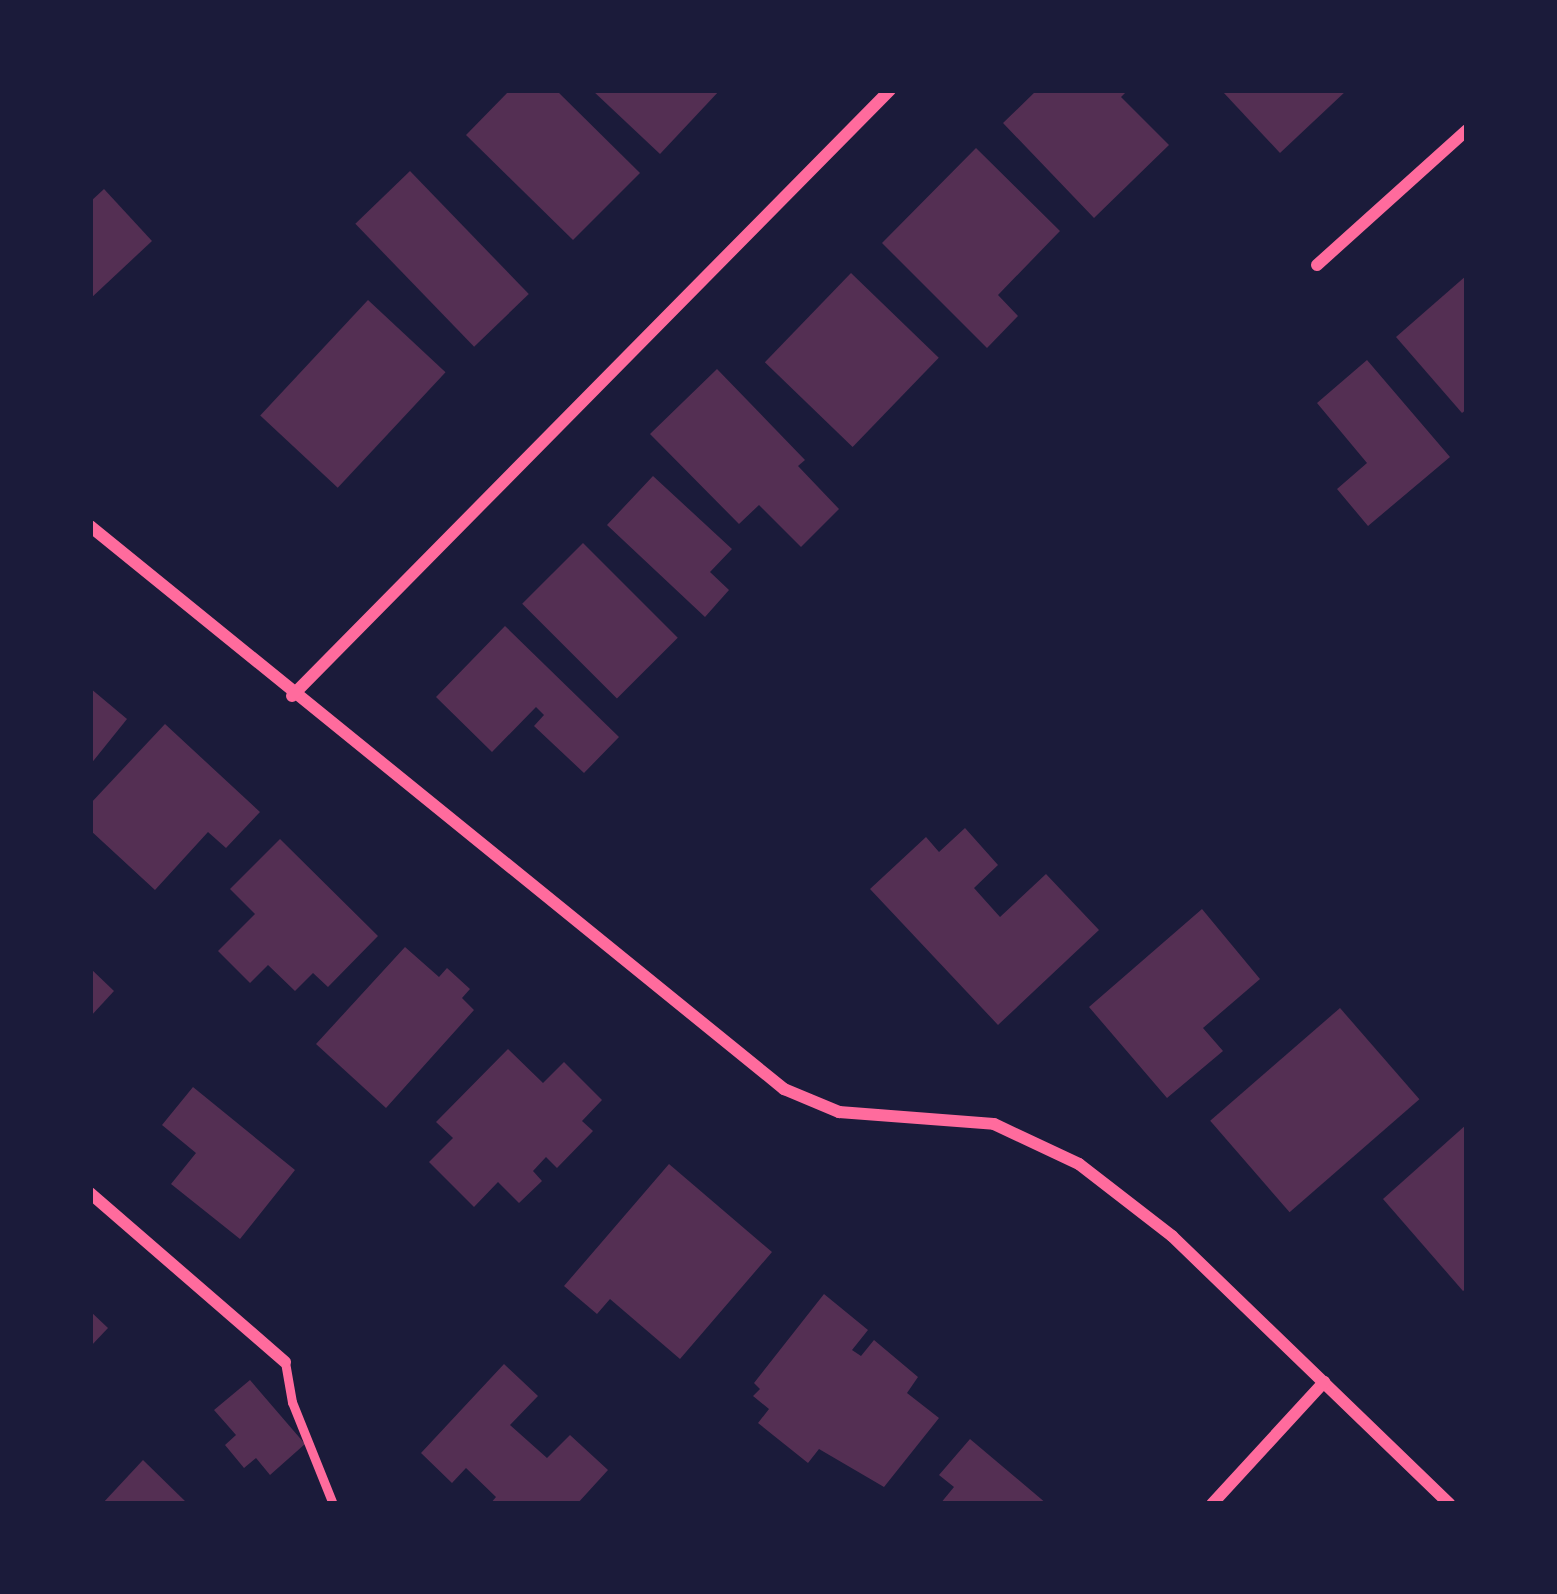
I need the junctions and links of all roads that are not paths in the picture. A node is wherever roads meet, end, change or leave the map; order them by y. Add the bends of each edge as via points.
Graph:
1 (890, 90) edge
2 (1467, 130) edge
3 (1317, 265) dead end
4 (90, 526) edge
5 (292, 696) junction
6 (90, 1193) edge
7 (285, 1362) joint
8 (1324, 1382) junction
9 (333, 1504) edge
10 (1212, 1504) edge
11 (1450, 1504) edge

1 - 5 street
2 - 3 street
4 - 5 street
5 - 8 street via 784,1090 839,1112 994,1124 1079,1164 1172,1236
6 - 7 street
7 - 9 lane via 292,1402
8 - 10 street
8 - 11 street

